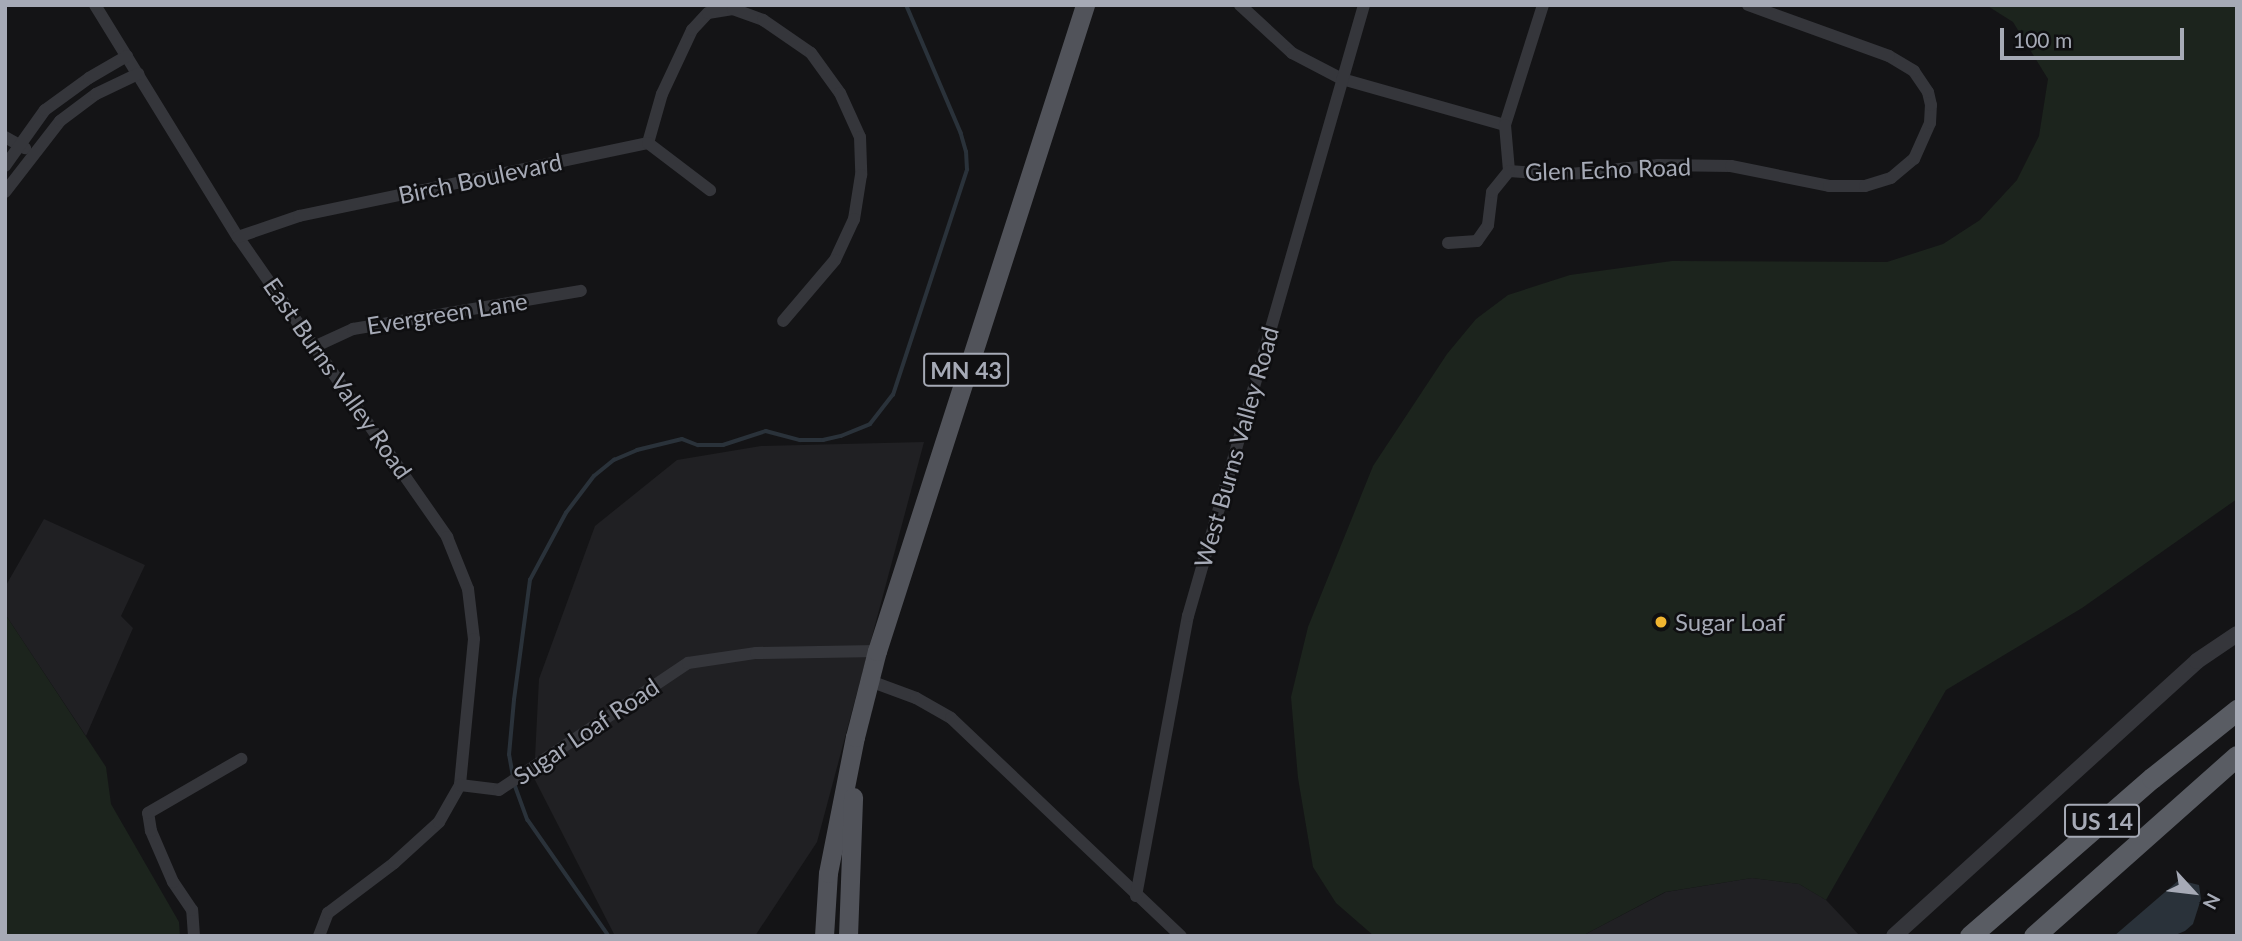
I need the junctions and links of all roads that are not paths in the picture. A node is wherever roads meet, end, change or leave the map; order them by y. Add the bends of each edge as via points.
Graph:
1 (95, 5) edge
2 (1085, 5) edge
3 (1240, 5) edge
4 (1364, 5) edge
5 (1543, 5) edge
6 (1748, 5) edge
7 (127, 56) junction
8 (138, 74) junction
9 (1342, 79) junction
10 (1505, 125) junction
11 (5, 137) edge
12 (648, 143) junction
13 (19, 145) junction
14 (34, 153) junction
15 (5, 166) edge
16 (1509, 171) junction
17 (710, 190) dead end
18 (5, 192) edge
19 (238, 237) junction
20 (1448, 243) dead end
21 (581, 291) dead end
22 (783, 321) dead end
23 (316, 346) junction
24 (2237, 634) edge
25 (877, 651) junction
26 (870, 681) junction
27 (2237, 710) edge
28 (855, 737) junction
29 (2237, 756) edge
30 (241, 759) dead end
31 (460, 785) junction
32 (1136, 896) junction
33 (848, 935) edge
34 (194, 936) edge
35 (319, 936) edge
36 (824, 936) edge
37 (1181, 936) edge
38 (1894, 936) edge
39 (1970, 936) edge
40 (2034, 936) edge

1 - 7 street, East Burns Valley Road
2 - 25 main road, MN 43
3 - 9 street via 1292,53
4 - 9 street, West Burns Valley Road
5 - 10 street
6 - 16 street, Glen Echo Road via 1889,56 1914,71 1928,92 1930,105 1930,123 1914,159 1891,178 1865,186 1829,186 1731,166 1658,165 1561,175
7 - 8 street, East Burns Valley Road
7 - 13 street via 45,110
8 - 14 street via 80,105
8 - 19 street, East Burns Valley Road
9 - 10 street
9 - 32 street, West Burns Valley Road via 1188,617
10 - 16 street, Glen Echo Road
11 - 13 street
12 - 17 street
12 - 19 street, Birch Boulevard via 299,216
12 - 22 street via 667,83 692,30 708,13 733,9 763,20 811,53 840,93 860,137 860,175 854,219 835,260
13 - 14 street
13 - 15 street
14 - 18 street
16 - 20 street via 1492,192 1488,225 1477,241
19 - 23 street, East Burns Valley Road
21 - 23 street, Evergreen Lane via 352,329
23 - 31 street, East Burns Valley Road via 447,537 468,589 474,639
24 - 38 street via 2197,661
25 - 26 main road, MN 43
25 - 31 street, Sugar Loaf Road via 756,653 688,663 499,790
26 - 28 main road, MN 43
26 - 32 street via 916,698 951,718
27 - 39 highway, US 14
28 - 33 main road, MN 43
28 - 36 main road, MN 43 via 828,873
29 - 40 highway, US 14
30 - 34 street via 148,813 168,869 192,910
31 - 35 street via 439,822 328,913
32 - 37 street

